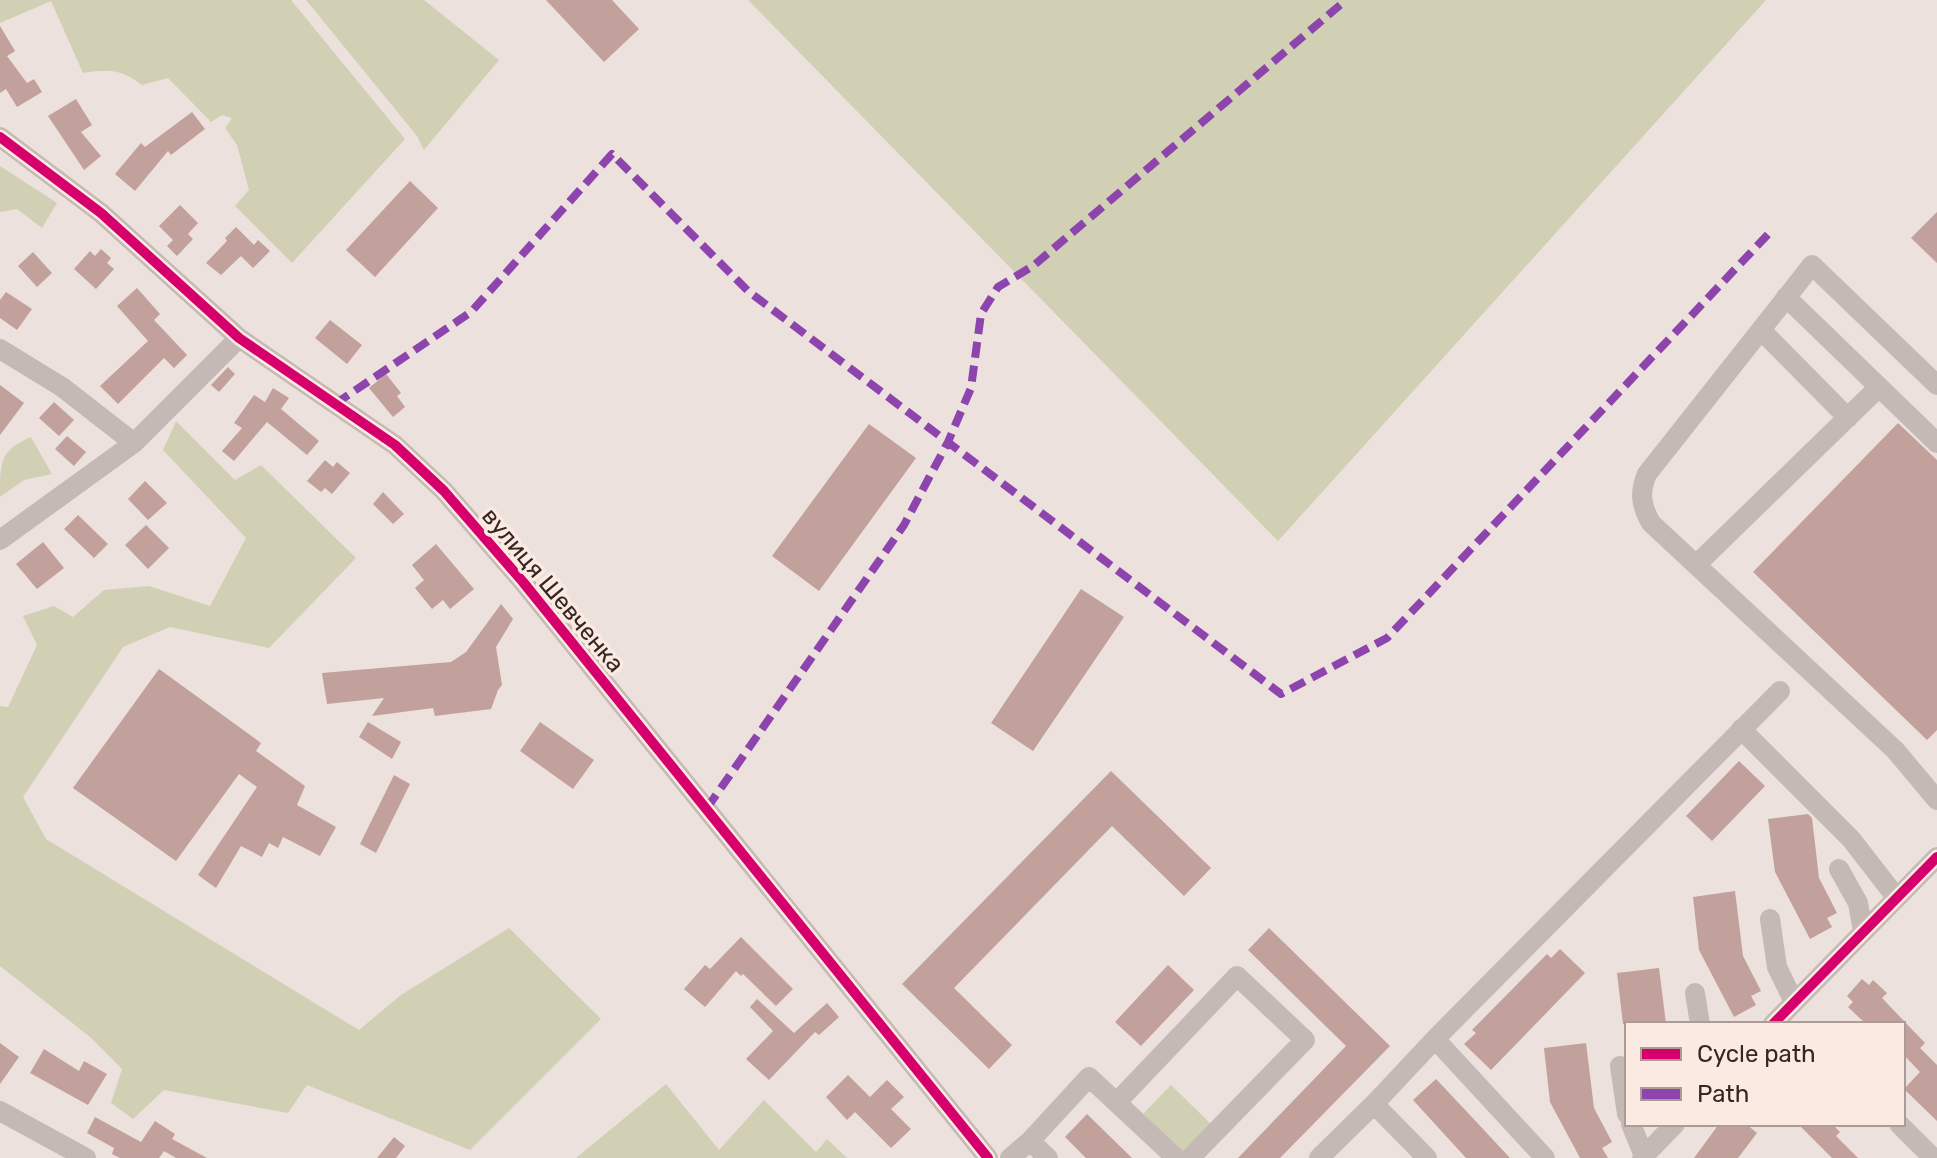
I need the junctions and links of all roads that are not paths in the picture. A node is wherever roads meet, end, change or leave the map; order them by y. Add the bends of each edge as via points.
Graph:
1 (0, 137) edge
2 (1786, 297) junction
3 (1761, 330) junction
4 (239, 338) junction
5 (0, 349) edge
6 (1937, 385) edge
7 (1879, 387) junction
8 (1848, 418) junction
9 (134, 443) junction
10 (1937, 443) edge
11 (0, 540) edge
12 (1696, 565) junction
13 (1780, 691) dead end
14 (1741, 729) junction
15 (1937, 800) edge
16 (1937, 857) edge
17 (1839, 869) dead end
18 (1896, 897) junction
19 (1770, 919) dead end
20 (1863, 931) junction
21 (1695, 993) dead end
22 (1788, 1015) edge
23 (1700, 1022) edge
24 (1435, 1039) junction
25 (1620, 1066) dead end
26 (1625, 1100) edge
27 (1117, 1102) junction
28 (1374, 1104) junction
29 (0, 1111) edge
30 (1632, 1126) edge
31 (1673, 1126) edge
32 (1901, 1126) edge
33 (1030, 1141) junction
34 (1643, 1157) edge
35 (86, 1158) edge
36 (988, 1158) edge
37 (1010, 1158) edge
38 (1048, 1158) edge
39 (1176, 1158) edge
40 (1190, 1158) edge
41 (1319, 1158) edge
42 (1427, 1158) edge
43 (1545, 1158) edge
44 (1933, 1158) edge

1 - 4 street, вулиця Шевченка via 101,213
2 - 3 street
2 - 6 street via 1812,265
2 - 7 street
3 - 8 street
3 - 12 street via 1640,489 1651,523
4 - 9 street
4 - 36 street, вулиця Шевченка via 395,445 444,491
5 - 9 street via 62,387
7 - 8 street
7 - 10 street
8 - 12 street
9 - 11 street
12 - 15 street via 1895,750
13 - 14 street
14 - 18 street via 1851,839
14 - 24 street
16 - 18 street
17 - 20 street via 1858,903
18 - 20 street
19 - 22 street
20 - 22 street
21 - 23 street
24 - 28 street
24 - 43 street
25 - 26 street
27 - 33 street via 1089,1077
27 - 39 street
27 - 40 street via 1237,976 1305,1040
28 - 41 street
28 - 42 street
29 - 35 street
30 - 34 street
31 - 34 street
32 - 44 street
33 - 37 street
33 - 38 street

